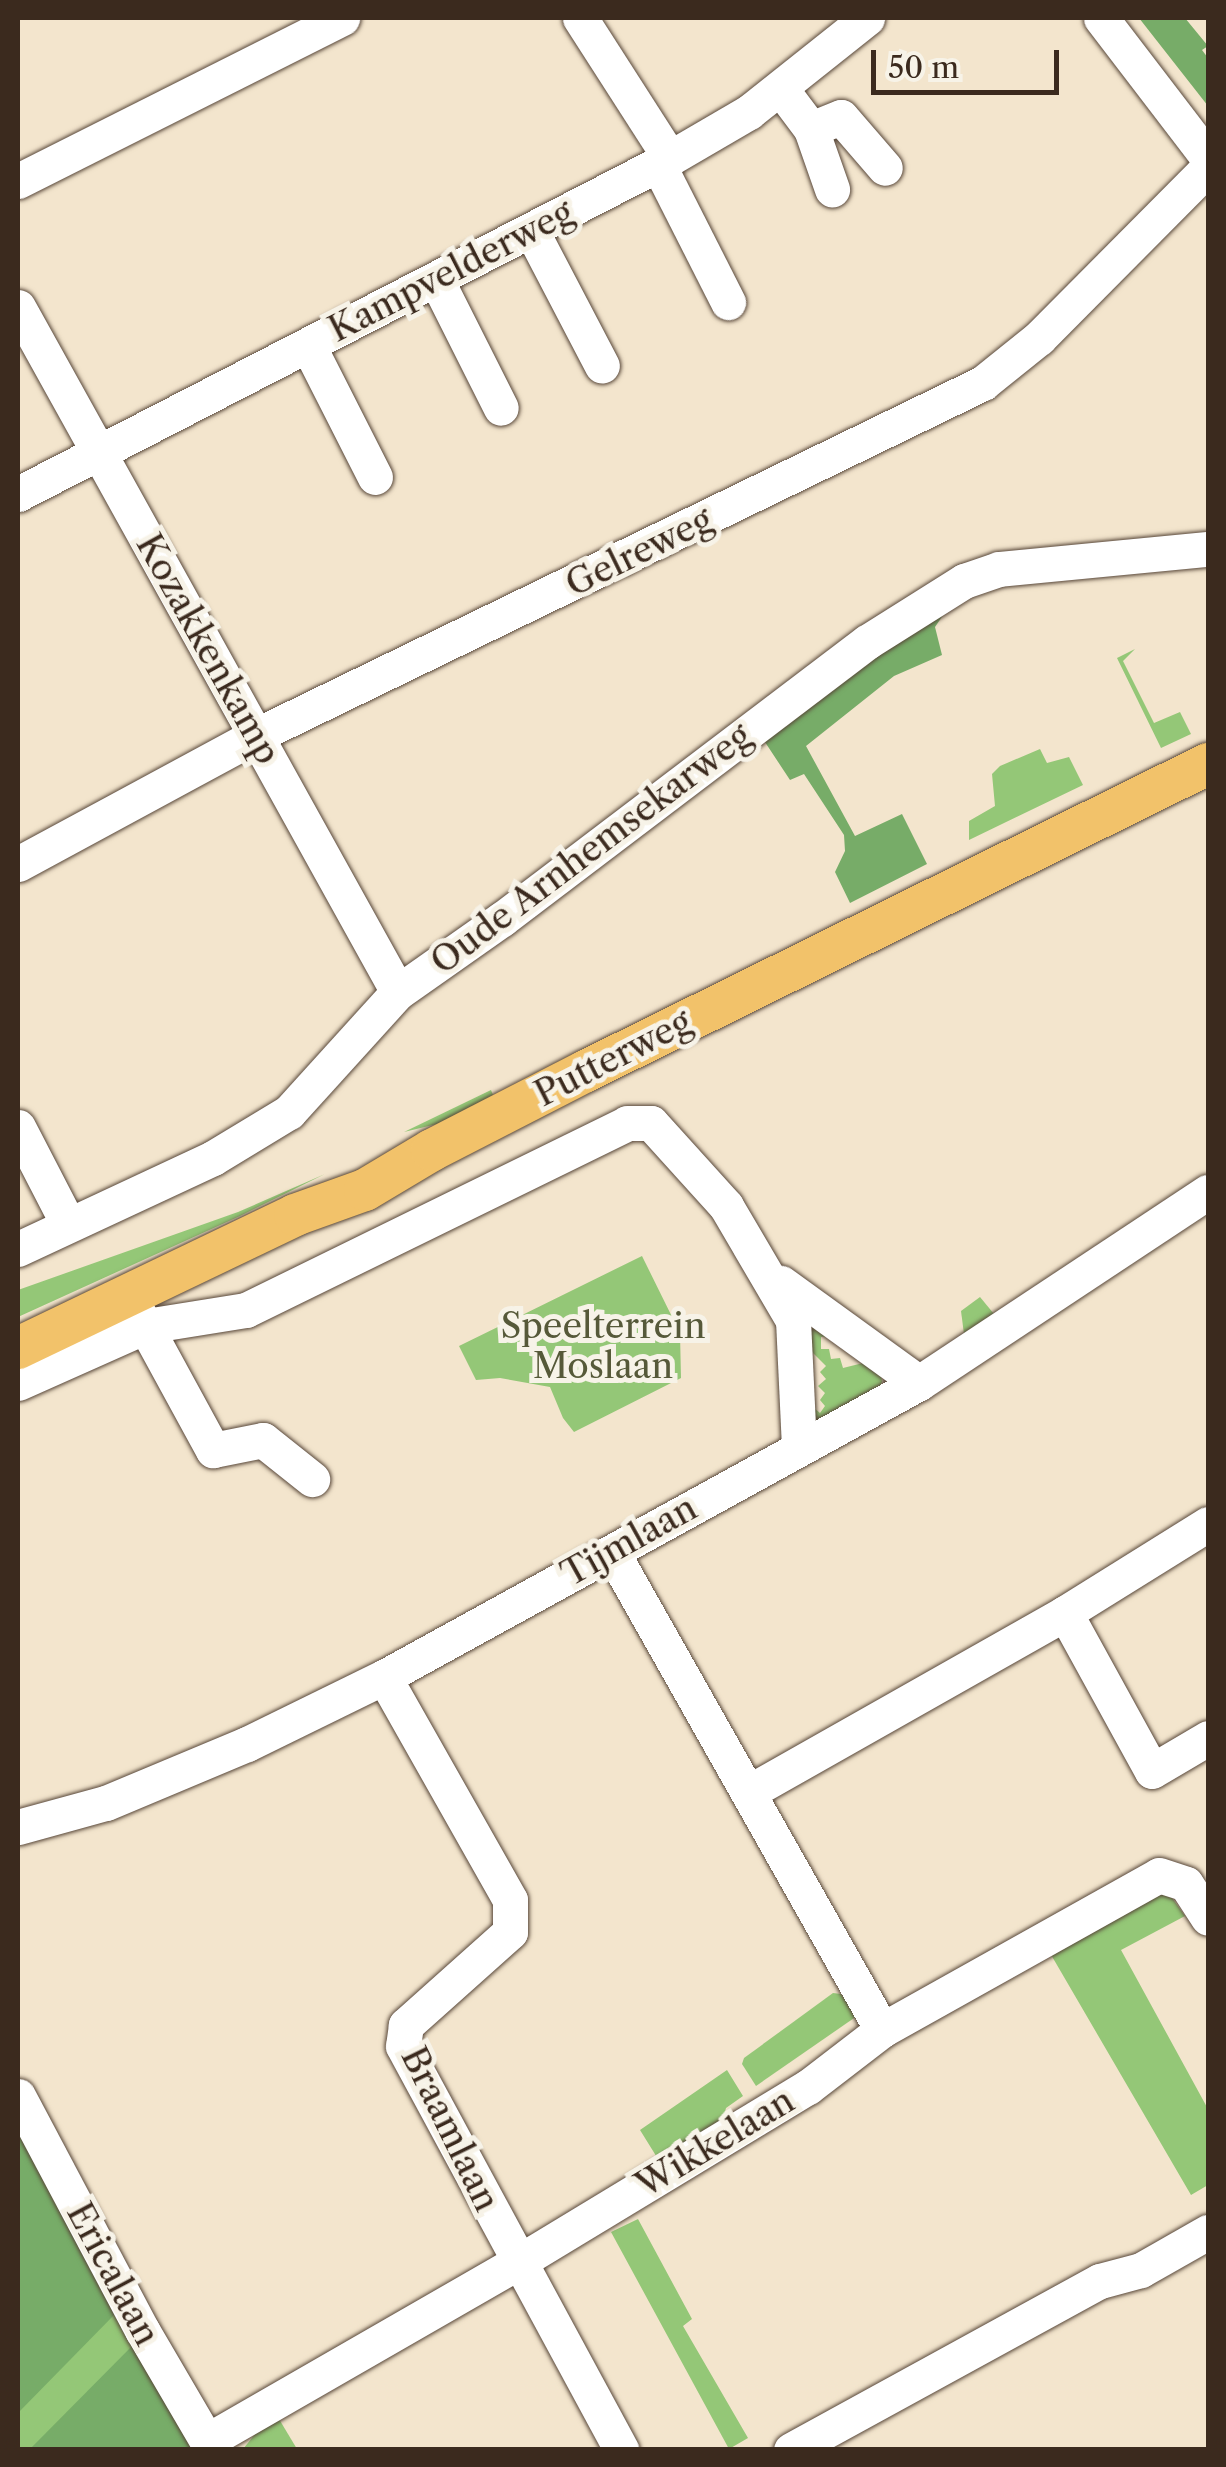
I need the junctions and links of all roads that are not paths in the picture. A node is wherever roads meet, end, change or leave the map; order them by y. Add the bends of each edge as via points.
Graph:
1 (342, 18) edge
2 (580, 18) edge
3 (866, 18) edge
4 (1101, 18) edge
5 (781, 89) junction
6 (810, 129) junction
7 (1208, 158) edge
8 (664, 161) junction
9 (885, 168) dead end
10 (1208, 168) edge
11 (18, 181) edge
12 (832, 189) dead end
13 (531, 230) junction
14 (436, 279) junction
15 (728, 302) dead end
16 (18, 307) edge
17 (308, 345) junction
18 (602, 366) dead end
19 (501, 408) dead end
20 (98, 454) junction
21 (375, 477) dead end
22 (18, 494) edge
23 (1208, 549) edge
24 (257, 735) junction
25 (1208, 746) edge
26 (1208, 764) edge
27 (18, 864) edge
28 (398, 992) junction
29 (18, 1127) edge
30 (1208, 1192) edge
31 (68, 1224) junction
32 (18, 1249) edge
33 (754, 1252) junction
34 (137, 1309) junction
35 (18, 1324) edge
36 (18, 1348) edge
37 (919, 1382) junction
38 (18, 1384) edge
39 (799, 1447) junction
40 (312, 1478) dead end
41 (1208, 1524) edge
42 (612, 1552) junction
43 (1064, 1613) junction
44 (384, 1677) junction
45 (1208, 1738) edge
46 (749, 1792) junction
47 (18, 1827) edge
48 (1208, 1918) edge
49 (882, 2030) junction
50 (18, 2096) edge
51 (1208, 2232) edge
52 (517, 2263) junction
53 (209, 2445) edge
54 (621, 2450) edge
55 (791, 2450) edge

1 - 11 street
2 - 8 street
3 - 5 street, Kampvelderweg
4 - 7 street
5 - 6 street
5 - 8 street, Kampvelderweg
6 - 9 street via 841,118
6 - 12 street
8 - 13 street, Kampvelderweg
8 - 15 street
10 - 24 street, Gelreweg via 1039,338 983,383
13 - 14 street, Kampvelderweg
13 - 18 street
14 - 17 street, Kampvelderweg
14 - 19 street
16 - 20 street, Kozakkenkamp
17 - 20 street, Kampvelderweg
17 - 21 street
20 - 22 street, Kampvelderweg
20 - 24 street, Kozakkenkamp
23 - 28 street, Oude Arnhemsekarweg via 999,569 964,581 867,642
24 - 27 street, Gelreweg
24 - 28 street, Kozakkenkamp
25 - 35 main road, Putterweg via 426,1135
26 - 34 main road, Putterweg via 586,1070 365,1190 295,1215
28 - 31 street, Oude Arnhemsekarweg via 289,1112 213,1158
29 - 31 street
30 - 37 street, Tijmlaan
31 - 32 street, Oude Arnhemsekarweg
33 - 34 street via 726,1206 651,1123 628,1123 246,1310
33 - 37 street via 786,1289
33 - 39 street via 794,1320
34 - 36 main road, Putterweg
34 - 38 street
34 - 40 street via 213,1450 264,1440
37 - 39 street, Tijmlaan
39 - 42 street, Tijmlaan
41 - 43 street
42 - 44 street, Tijmlaan
42 - 46 street
43 - 45 street via 1152,1771
43 - 46 street
44 - 47 street, Tijmlaan via 106,1803
44 - 52 street, Braamlaan via 510,1900 510,1932 406,2025 403,2046
46 - 49 street
48 - 49 street, Wikkelaan via 1186,1884 1159,1874
49 - 52 street, Wikkelaan via 808,2087
50 - 53 street, Ericalaan
51 - 55 street via 1141,2270 1100,2281
52 - 53 street, Wikkelaan
52 - 54 street, Braamlaan

